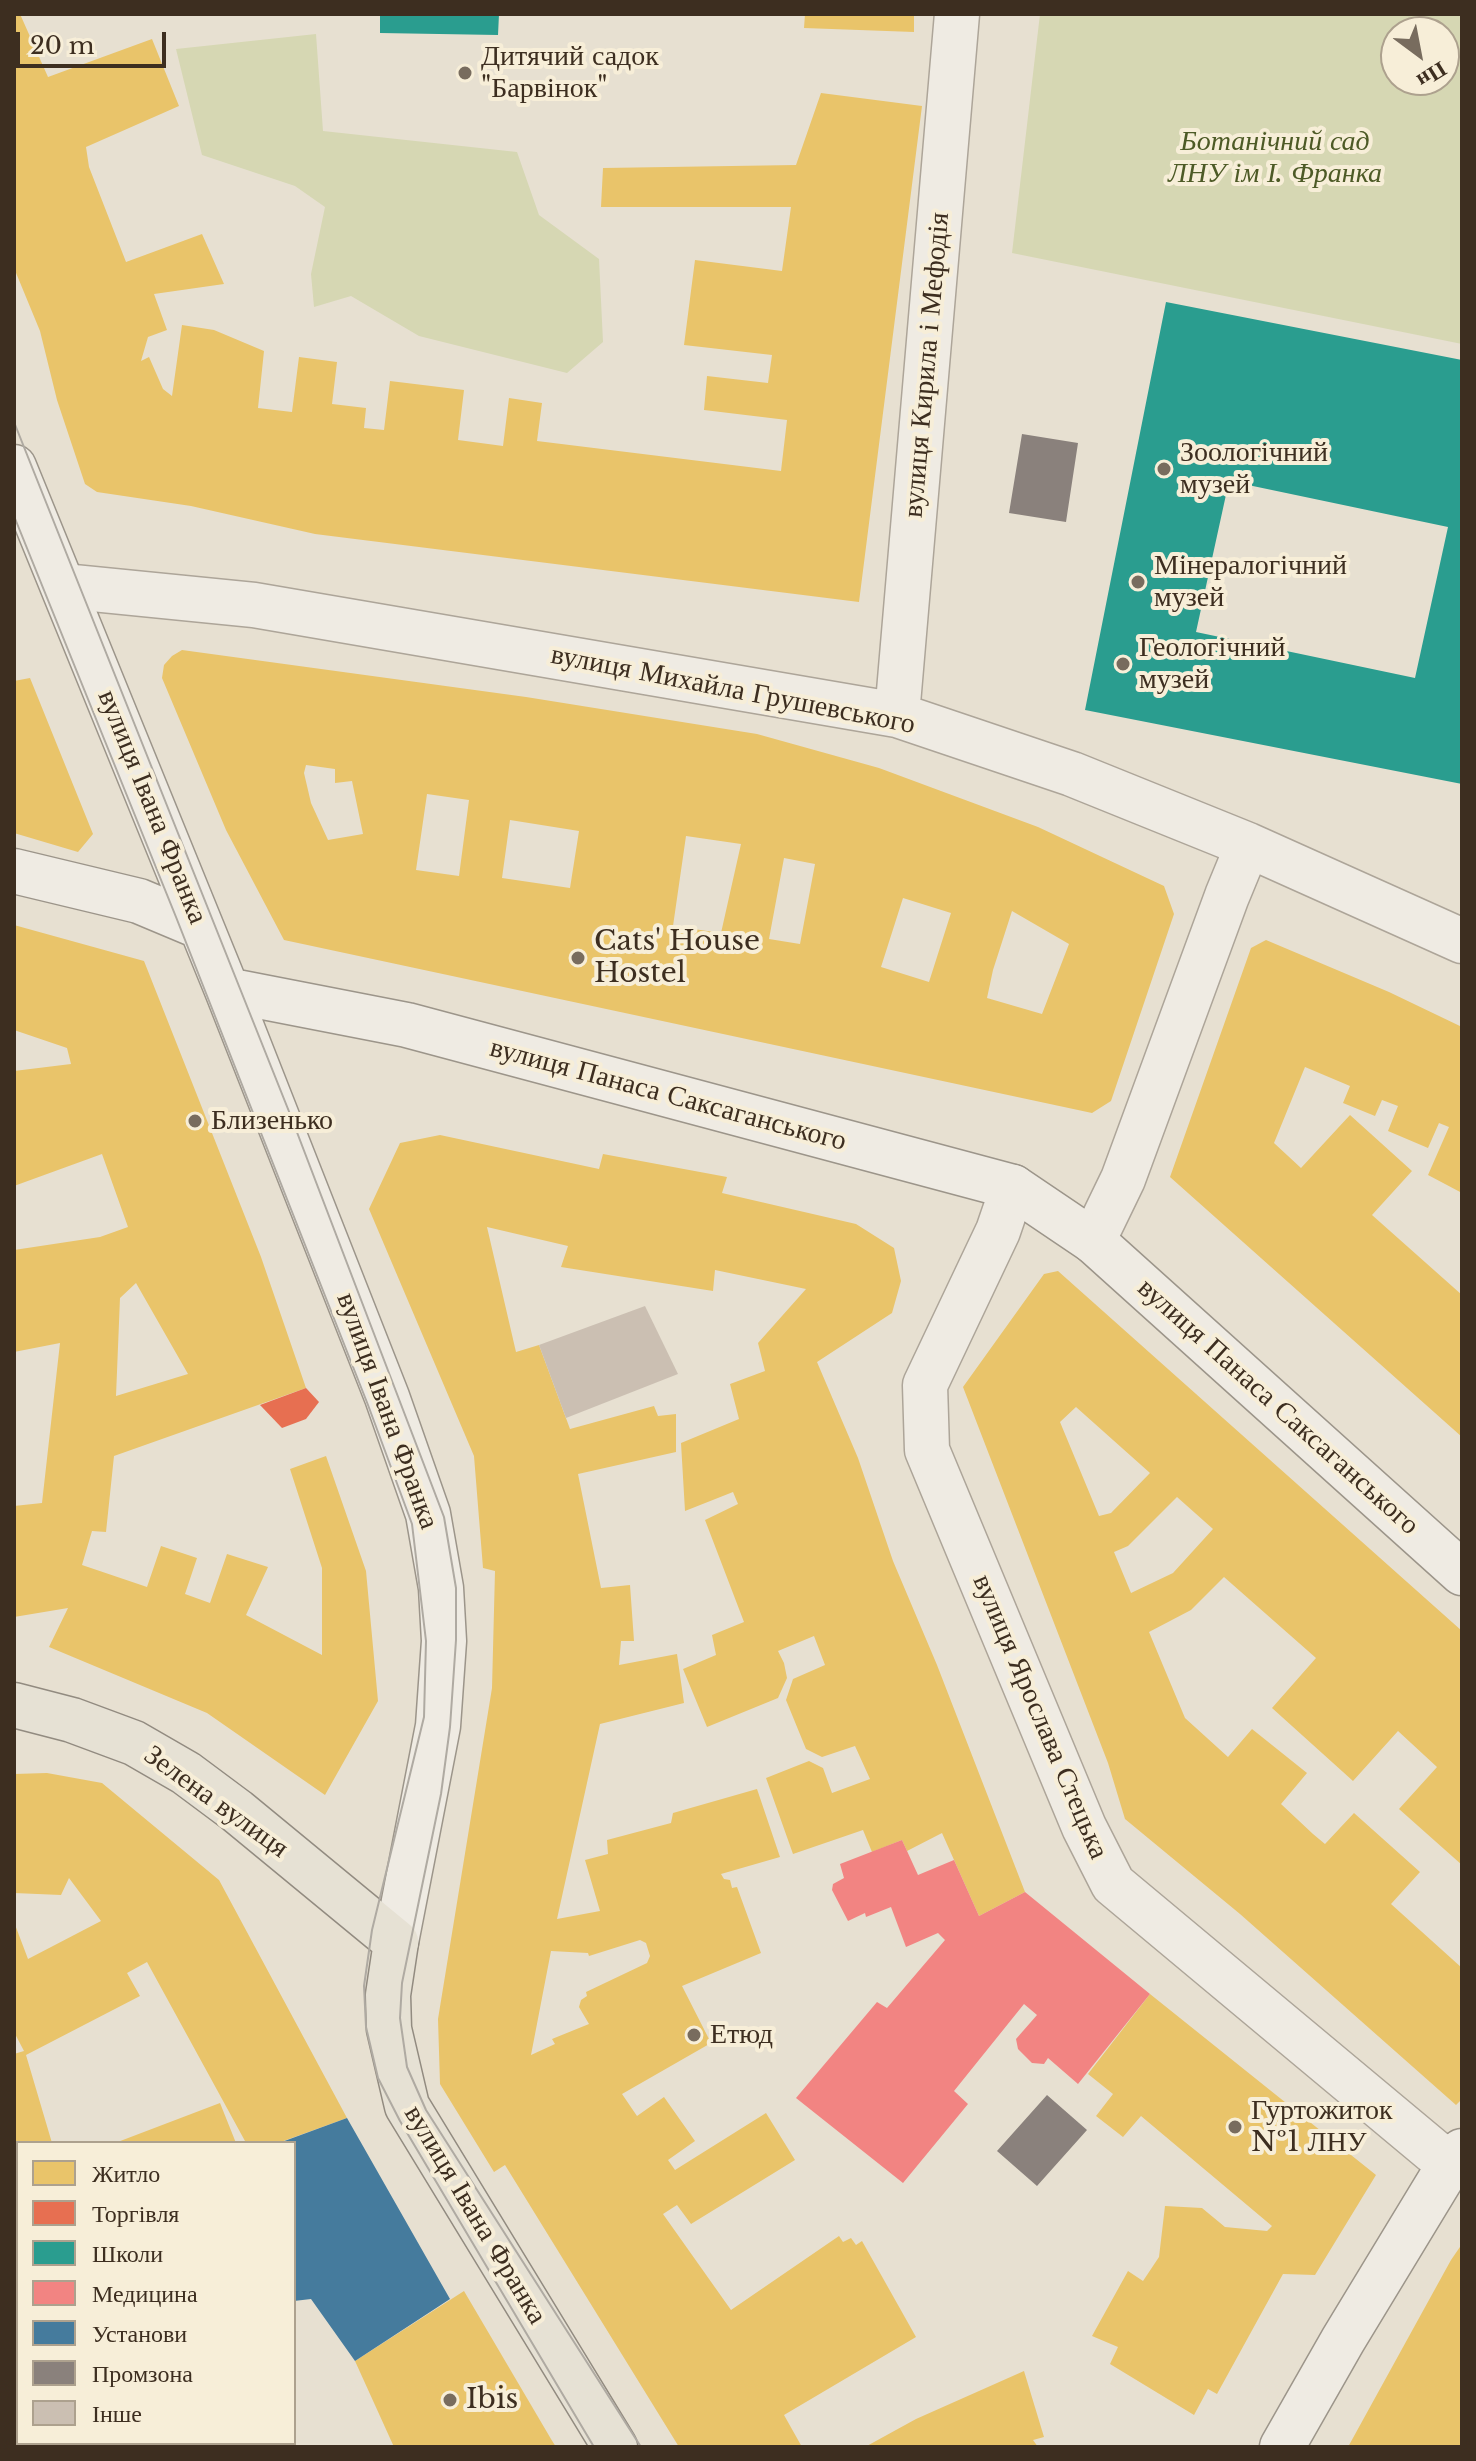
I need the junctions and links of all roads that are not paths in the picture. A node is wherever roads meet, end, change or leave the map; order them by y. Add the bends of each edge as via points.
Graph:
1 (957, 14) edge
2 (14, 467) edge
3 (63, 586) junction
4 (897, 715) junction
5 (1248, 845) junction
6 (14, 871) edge
7 (201, 927) junction
8 (1462, 941) edge
9 (227, 990) junction
10 (1013, 1187) junction
11 (1093, 1241) junction
12 (1462, 1573) edge
13 (14, 1705) edge
14 (396, 1942) junction
15 (1456, 2156) edge
16 (615, 2447) edge
17 (1282, 2447) edge

1 - 4 street, вулиця Кирила і Мефодія
2 - 3 street, вулиця Івана Франка
3 - 4 street, вулиця Михайла Грушевського via 254,605
3 - 7 street, вулиця Івана Франка
4 - 5 street, вулиця Михайла Грушевського via 1072,774
5 - 8 street, вулиця Михайла Грушевського
5 - 11 street via 1123,1179
6 - 7 street via 139,901
7 - 9 street, вулиця Івана Франка
9 - 10 street, вулиця Панаса Саксаганського via 407,1025
9 - 14 street, вулиця Івана Франка via 428,1514 443,1628 438,1726
10 - 11 street, вулиця Панаса Саксаганського
10 - 15 street, вулиця Ярослава Стецька via 998,1231 925,1385 927,1450 1084,1827 1113,1884 1433,2151
11 - 12 street, вулиця Панаса Саксаганського
13 - 14 main road, Зелена вулиця via 134,1743 186,1773
14 - 16 main road, вулиця Івана Франка via 389,2029 407,2106
15 - 17 street

